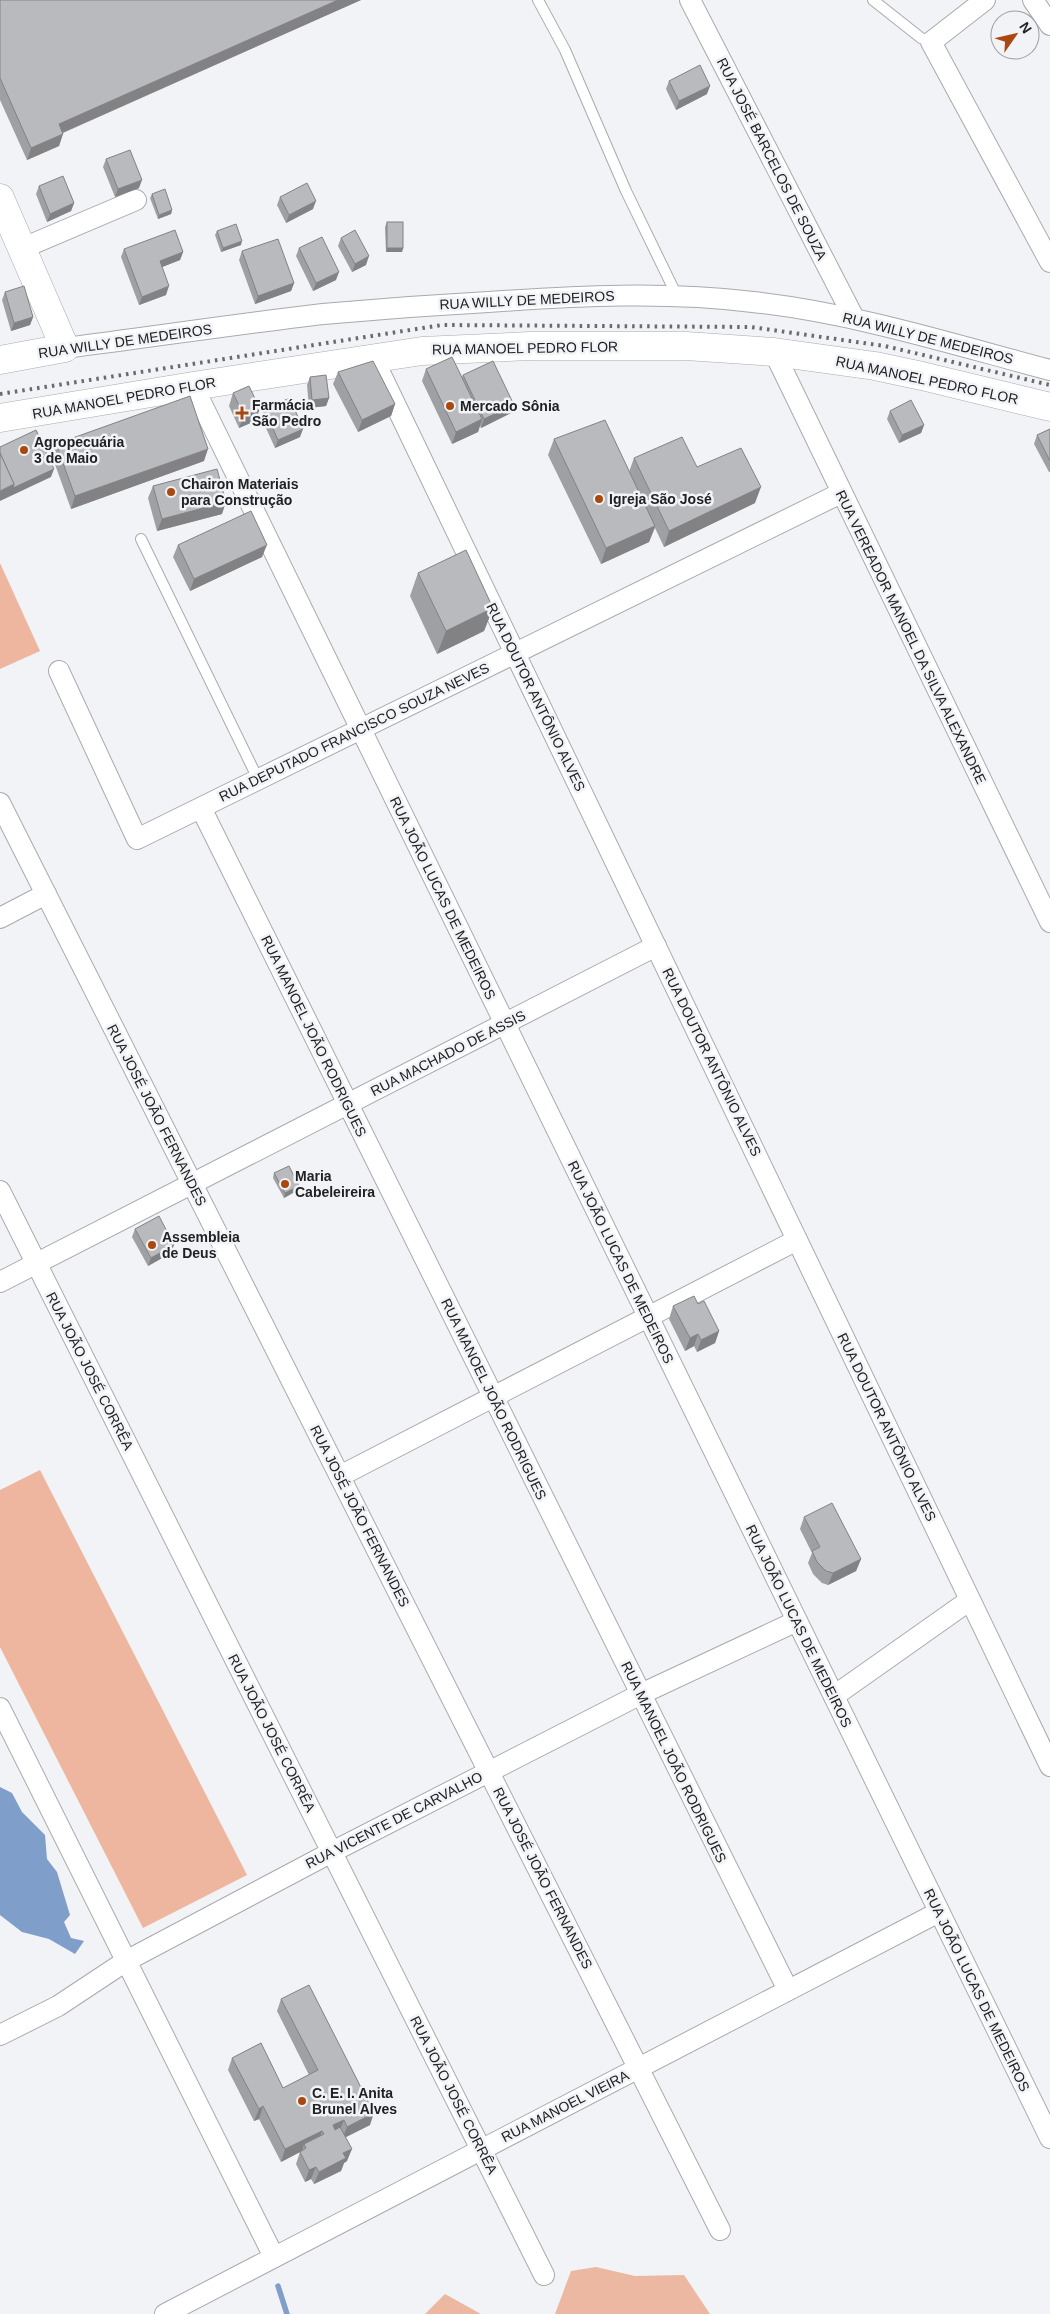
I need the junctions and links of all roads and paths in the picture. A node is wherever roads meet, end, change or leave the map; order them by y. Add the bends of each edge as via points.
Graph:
1 (538, 0) edge
2 (690, 0) edge
3 (873, 0) edge
4 (984, 0) edge
5 (1033, 0) edge
6 (1050, 25) edge
7 (931, 42) junction
8 (0, 198) edge
9 (136, 200) dead end
10 (23, 248) junction
11 (1050, 262) edge
12 (676, 296) junction
13 (854, 318) junction
14 (65, 348) junction
15 (774, 352) junction
16 (373, 358) junction
17 (0, 360) edge
18 (1050, 370) edge
19 (193, 386) junction
20 (1050, 407) edge
21 (0, 418) edge
22 (841, 493) junction
23 (141, 539) dead end
24 (515, 653) junction
25 (59, 671) dead end
26 (361, 729) junction
27 (258, 779) junction
28 (0, 803) edge
29 (200, 808) junction
30 (46, 894) junction
31 (0, 918) edge
32 (1050, 922) edge
33 (656, 946) junction
34 (505, 1024) junction
35 (348, 1104) junction
36 (192, 1184) junction
37 (0, 1191) edge
38 (797, 1240) junction
39 (36, 1264) junction
40 (0, 1282) edge
41 (648, 1316) junction
42 (493, 1397) junction
43 (340, 1476) junction
44 (970, 1600) junction
45 (797, 1621) junction
46 (641, 1694) junction
47 (834, 1696) junction
48 (0, 1708) edge
49 (1050, 1766) edge
50 (489, 1772) junction
51 (332, 1852) junction
52 (939, 1912) junction
53 (126, 1961) junction
54 (788, 1990) junction
55 (0, 2035) edge
56 (639, 2068) junction
57 (1050, 2138) edge
58 (481, 2150) junction
59 (720, 2230) dead end
60 (274, 2258) junction
61 (544, 2275) dead end
62 (165, 2314) edge

1 - 12 lane via 565,50
2 - 13 street, RUA JOSÉ BARCELOS DE SOUZA
3 - 7 lane via 921,38
4 - 7 street
5 - 6 street
7 - 11 street
8 - 10 main road
9 - 10 street
10 - 14 main road
12 - 13 street, RUA WILLY DE MEDEIROS via 752,301
12 - 14 street, RUA WILLY DE MEDEIROS via 539,298 389,308
13 - 18 street, RUA WILLY DE MEDEIROS
14 - 17 main road, RUA WILLY DE MEDEIROS
15 - 16 main road, RUA MANOEL PEDRO FLOR via 686,346 530,346 422,351
15 - 20 main road, RUA MANOEL PEDRO FLOR via 884,368
15 - 22 street, RUA VEREADOR MANOEL DA SILVA ALEXANDRE
16 - 19 main road, RUA MANOEL PEDRO FLOR
16 - 24 street, RUA DOUTOR ANTÔNIO ALVES
19 - 21 main road, RUA MANOEL PEDRO FLOR
19 - 26 street, RUA JOÃO LUCAS DE MEDEIROS
22 - 24 street, RUA DEPUTADO FRANCISCO SOUZA NEVES
22 - 32 street, RUA VEREADOR MANOEL DA SILVA ALEXANDRE
23 - 27 lane
24 - 26 street, RUA DEPUTADO FRANCISCO SOUZA NEVES
24 - 33 street, RUA DOUTOR ANTÔNIO ALVES
25 - 29 street, RUA DEPUTADO FRANCISCO SOUZA NEVES via 137,839
26 - 27 street, RUA DEPUTADO FRANCISCO SOUZA NEVES
26 - 34 street, RUA JOÃO LUCAS DE MEDEIROS
27 - 29 street, RUA DEPUTADO FRANCISCO SOUZA NEVES
28 - 30 street, RUA JOSÉ JOÃO FERNANDES
29 - 35 street, RUA MANOEL JOÃO RODRIGUES
30 - 31 street
30 - 36 street, RUA JOSÉ JOÃO FERNANDES
33 - 34 street, RUA MACHADO DE ASSIS
33 - 38 street, RUA DOUTOR ANTÔNIO ALVES
34 - 35 street, RUA MACHADO DE ASSIS
34 - 41 street, RUA JOÃO LUCAS DE MEDEIROS
35 - 36 street, RUA MACHADO DE ASSIS
35 - 42 street, RUA MANOEL JOÃO RODRIGUES
36 - 39 street, RUA MACHADO DE ASSIS
36 - 43 street, RUA JOSÉ JOÃO FERNANDES
37 - 39 street, RUA JOÃO JOSÉ CORRÊA
38 - 41 street
38 - 44 street, RUA DOUTOR ANTÔNIO ALVES
39 - 40 street, RUA MACHADO DE ASSIS
39 - 51 street, RUA JOÃO JOSÉ CORRÊA
41 - 42 street
41 - 45 street, RUA JOÃO LUCAS DE MEDEIROS
42 - 43 street
42 - 46 street, RUA MANOEL JOÃO RODRIGUES
43 - 50 street, RUA JOSÉ JOÃO FERNANDES
44 - 47 street
44 - 49 street, RUA DOUTOR ANTÔNIO ALVES
45 - 46 street, RUA VICENTE DE CARVALHO
45 - 47 street, RUA JOÃO LUCAS DE MEDEIROS
46 - 50 street, RUA VICENTE DE CARVALHO
46 - 54 street, RUA MANOEL JOÃO RODRIGUES
47 - 52 street, RUA JOÃO LUCAS DE MEDEIROS
48 - 53 street
50 - 51 street, RUA VICENTE DE CARVALHO
50 - 56 street, RUA JOSÉ JOÃO FERNANDES
51 - 53 street, RUA VICENTE DE CARVALHO
51 - 58 street, RUA JOÃO JOSÉ CORRÊA
52 - 54 street, RUA MANOEL VIEIRA
52 - 57 street, RUA JOÃO LUCAS DE MEDEIROS
53 - 55 street, RUA VICENTE DE CARVALHO via 58,2006
53 - 60 street
54 - 56 street, RUA MANOEL VIEIRA
56 - 58 street, RUA MANOEL VIEIRA
56 - 59 street, RUA JOSÉ JOÃO FERNANDES
58 - 60 street, RUA MANOEL VIEIRA
58 - 61 street, RUA JOÃO JOSÉ CORRÊA
60 - 62 street, RUA MANOEL VIEIRA

